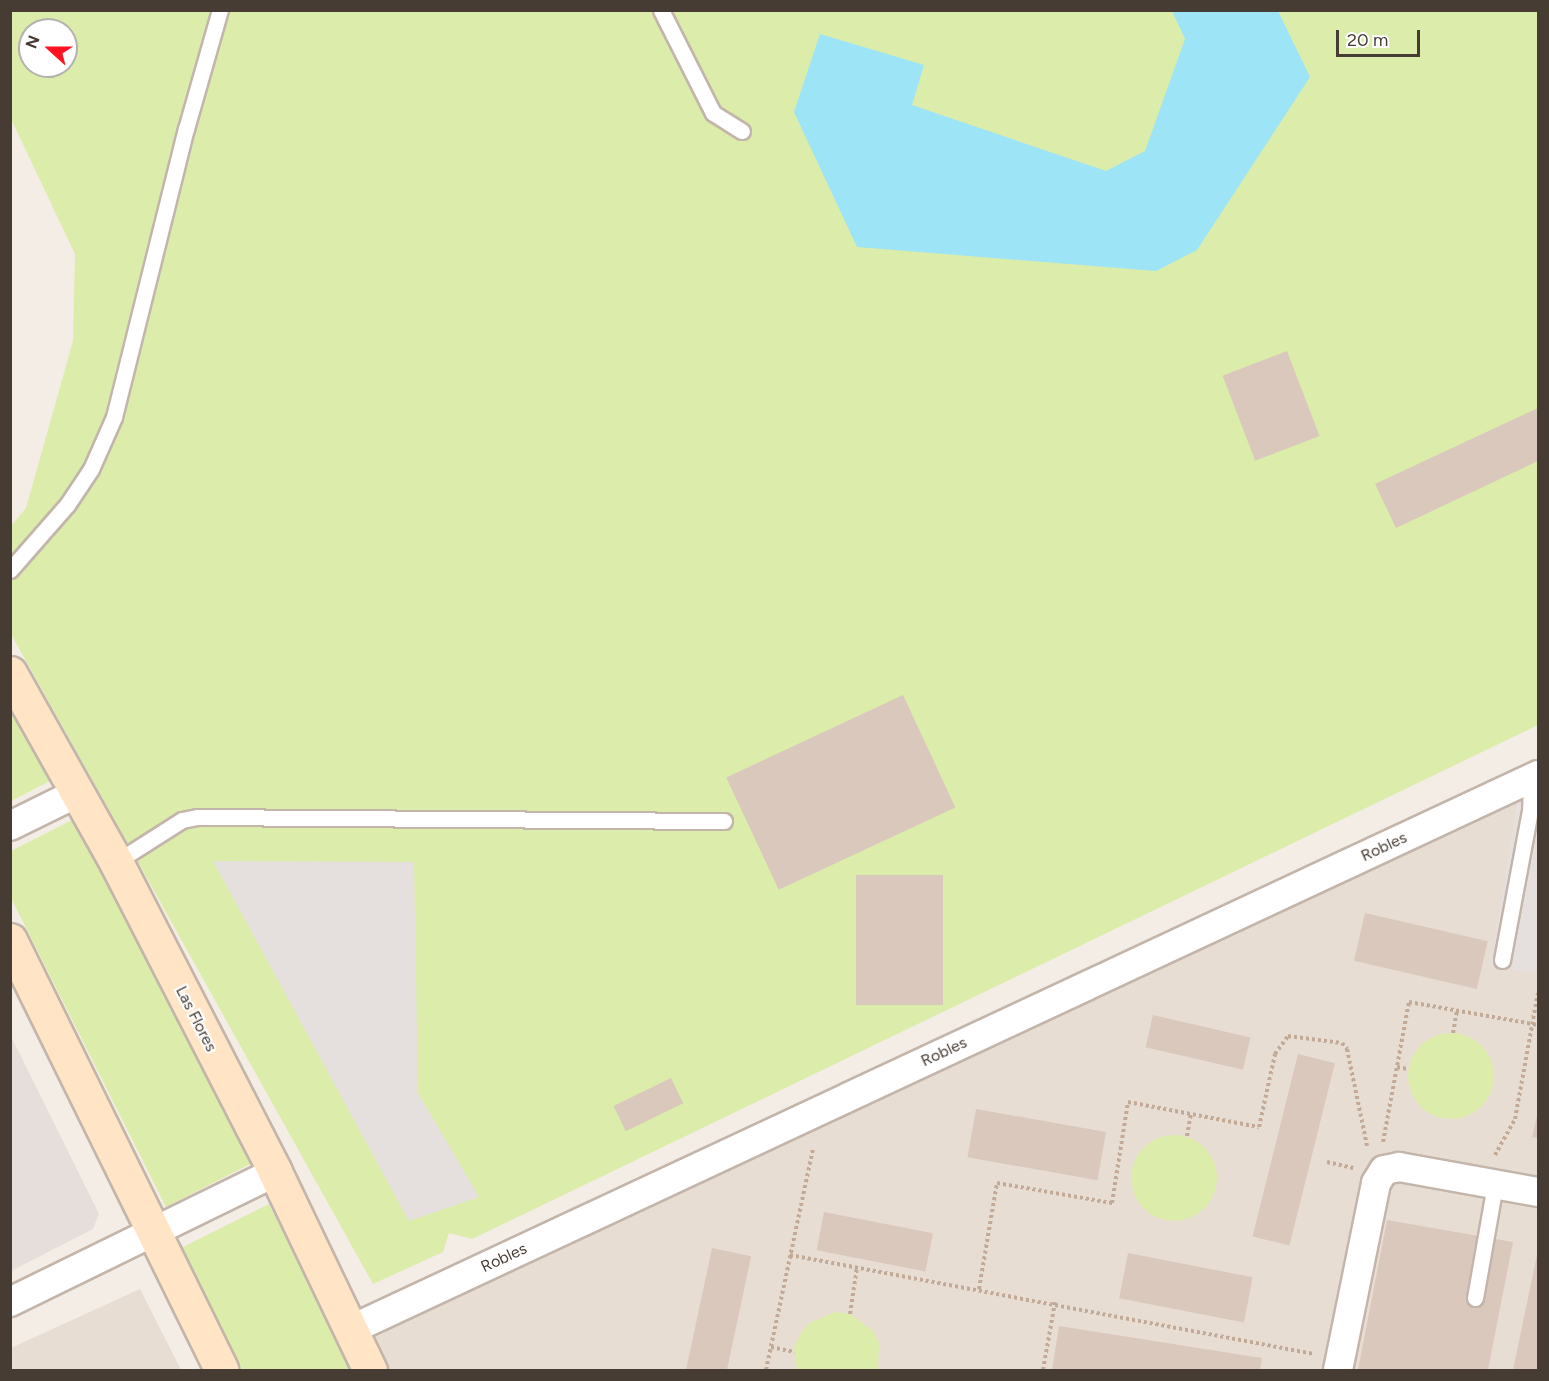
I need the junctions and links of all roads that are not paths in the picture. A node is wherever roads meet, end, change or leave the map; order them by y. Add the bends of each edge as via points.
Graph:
1 (220, 10) edge
2 (661, 10) edge
3 (742, 131) dead end
4 (10, 570) edge
5 (10, 673) edge
6 (1535, 777) edge
7 (77, 793) junction
8 (724, 821) dead end
9 (10, 826) edge
10 (116, 862) junction
11 (10, 940) edge
12 (1502, 960) dead end
13 (274, 1172) junction
14 (1494, 1172) junction
15 (1539, 1192) edge
16 (155, 1231) junction
17 (1475, 1298) dead end
18 (10, 1302) edge
19 (350, 1330) junction
20 (1331, 1363) edge
21 (222, 1371) edge
22 (370, 1371) edge

1 - 4 lane via 114,417 85,478
2 - 3 lane via 713,113
5 - 7 street, Las Flores
6 - 12 lane
6 - 19 street, Robles
7 - 9 street
7 - 10 street, Las Flores
8 - 10 lane via 198,817 164,831
10 - 13 street, Las Flores
11 - 16 street
13 - 16 street
13 - 19 street, Las Flores
14 - 15 street
14 - 17 lane
14 - 20 street via 1399,1167 1384,1170 1376,1183
16 - 18 street
16 - 21 street
19 - 22 street, Las Flores

